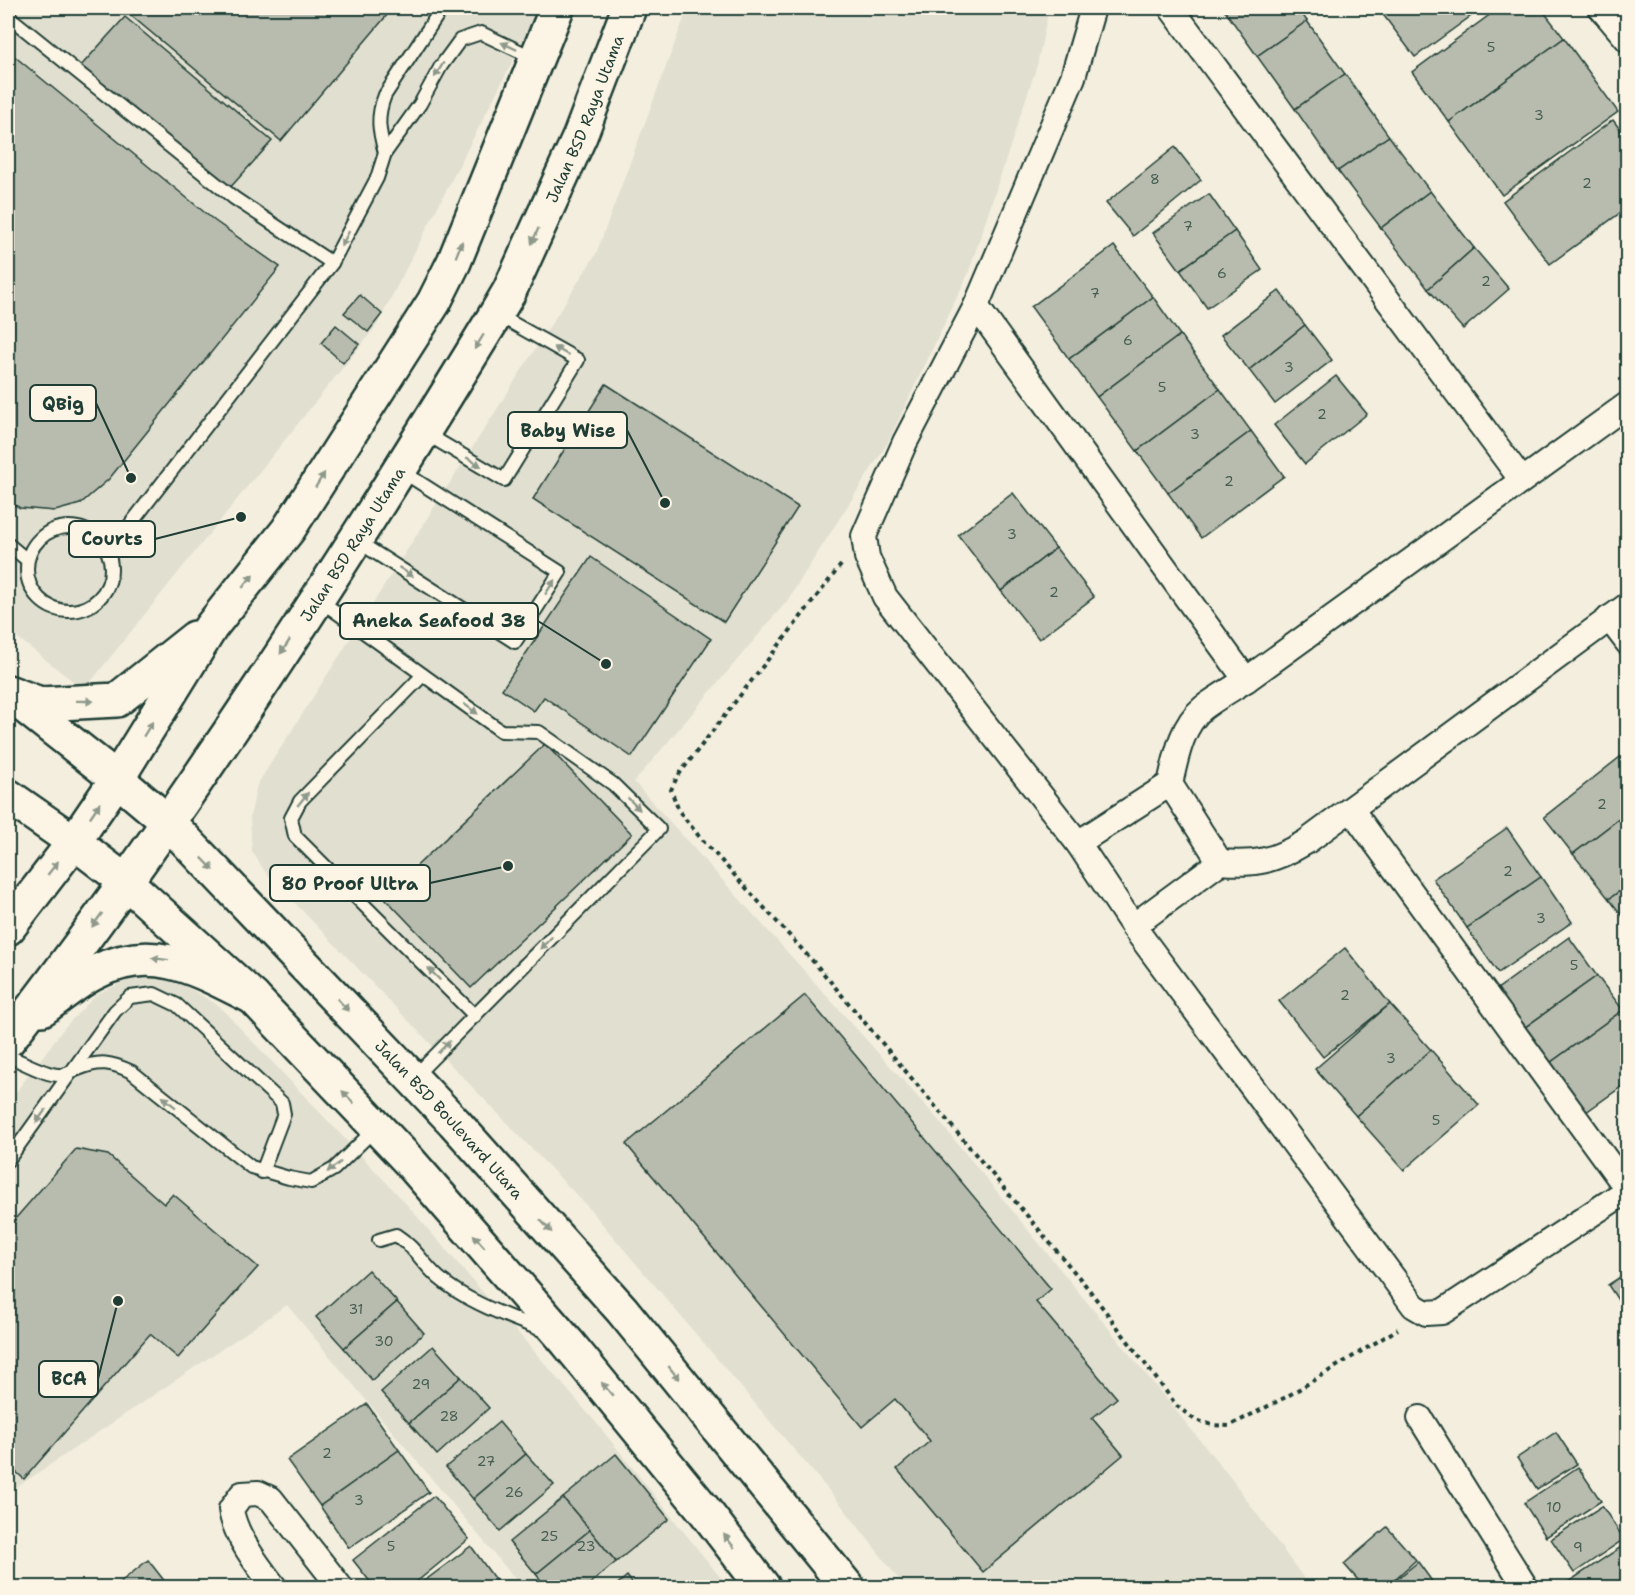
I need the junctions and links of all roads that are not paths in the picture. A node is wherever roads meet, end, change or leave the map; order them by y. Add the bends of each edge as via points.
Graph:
1 (442, 8) edge
2 (557, 8) edge
3 (629, 8) edge
4 (1093, 8) edge
5 (1171, 8) edge
6 (1601, 8) edge
7 (8, 16) edge
8 (1628, 40) edge
9 (537, 59) junction
10 (385, 153) junction
11 (332, 263) junction
12 (976, 306) junction
13 (496, 314) junction
14 (1628, 404) edge
15 (424, 432) junction
16 (400, 470) junction
17 (1521, 479) junction
18 (356, 540) junction
19 (8, 544) edge
20 (109, 552) junction
21 (27, 560) junction
22 (318, 599) junction
23 (1618, 611) edge
24 (211, 627) junction
25 (1628, 643) edge
26 (423, 675) junction
27 (1246, 680) junction
28 (8, 692) edge
29 (117, 779) junction
30 (1170, 783) junction
31 (8, 796) edge
32 (1351, 809) junction
33 (168, 822) junction
34 (74, 842) junction
35 (1078, 843) junction
36 (1220, 861) junction
37 (126, 881) junction
38 (1133, 926) junction
39 (8, 928) edge
40 (253, 997) junction
41 (475, 1016) junction
42 (14, 1032) edge
43 (8, 1056) edge
44 (73, 1071) junction
45 (412, 1079) junction
46 (377, 1127) junction
47 (8, 1160) edge
48 (262, 1172) junction
49 (1628, 1190) edge
50 (379, 1240) dead end
51 (567, 1342) junction
52 (1420, 1418) dead end
53 (275, 1587) edge
54 (341, 1587) edge
55 (764, 1587) edge
56 (848, 1587) edge
57 (1526, 1587) edge

1 - 10 lane via 379,109
2 - 9 main road
3 -> 13 main road, Jalan BSD Raya Utama via 580,136
4 - 12 street via 1073,77
5 - 17 street
6 - 8 street
7 - 11 lane via 234,198
9 -> 10 lane via 481,33 460,40
24 -> 9 main road via 288,530 434,302
10 -> 11 lane
11 - 20 lane
12 - 27 street
12 - 35 street via 905,442 864,537 867,557 885,597
13 -> 15 main road, Jalan BSD Raya Utama
15 -> 13 lane via 504,480 578,360
14 - 17 street
15 - 16 main road, Jalan BSD Raya Utama
16 - 18 main road, Jalan BSD Raya Utama
18 -> 16 lane via 515,642 560,572
17 - 27 street
18 - 22 main road, Jalan BSD Raya Utama
19 - 21 lane
20 - 21 lane via 91,532 65,526 41,537
20 - 21 lane via 111,578 98,601 74,612 48,606 30,586
22 - 26 lane
22 -> 33 main road, Jalan BSD Raya Utama
23 - 25 street
23 - 32 street
28 -> 24 main road via 40,704 117,700
29 -> 24 main road
41 -> 26 lane via 295,836 291,818 300,801
26 -> 41 lane via 501,731 539,732 613,783 659,829
27 - 30 street via 1193,719 1178,747
28 - 29 main road, Jalan BSD Boulevard Utara
29 - 33 main road, Jalan BSD Boulevard Utara
34 -> 29 main road
30 - 35 street
30 - 36 street
31 - 34 main road
32 - 36 street via 1285,855 1248,864
32 - 49 street
33 - 37 main road, Jalan BSD Raya Utama
33 -> 45 main road, Jalan BSD Boulevard Utara
34 - 37 main road
39 -> 34 main road
35 - 38 street
36 - 38 street
37 - 40 main road
37 -> 42 main road, Jalan BSD Raya Utama
38 - 49 street via 1414,1306 1426,1313 1442,1312
40 -> 42 main road via 193,967 147,958 95,972
46 -> 40 main road
45 -> 41 lane
43 - 44 lane via 51,1074
44 -> 47 lane
48 -> 44 lane via 132,1072 101,1063
44 - 48 lane via 115,1011 130,997 154,994 177,1005 282,1103 284,1114
45 -> 56 main road, Jalan BSD Boulevard Utara via 622,1310
46 -> 48 lane via 334,1169 311,1182
51 -> 46 main road
50 - 51 lane via 396,1235 410,1244 437,1277 462,1295
55 -> 51 main road
52 - 57 street
53 - 54 street via 257,1566 232,1520 231,1509 242,1494 258,1493 270,1499

